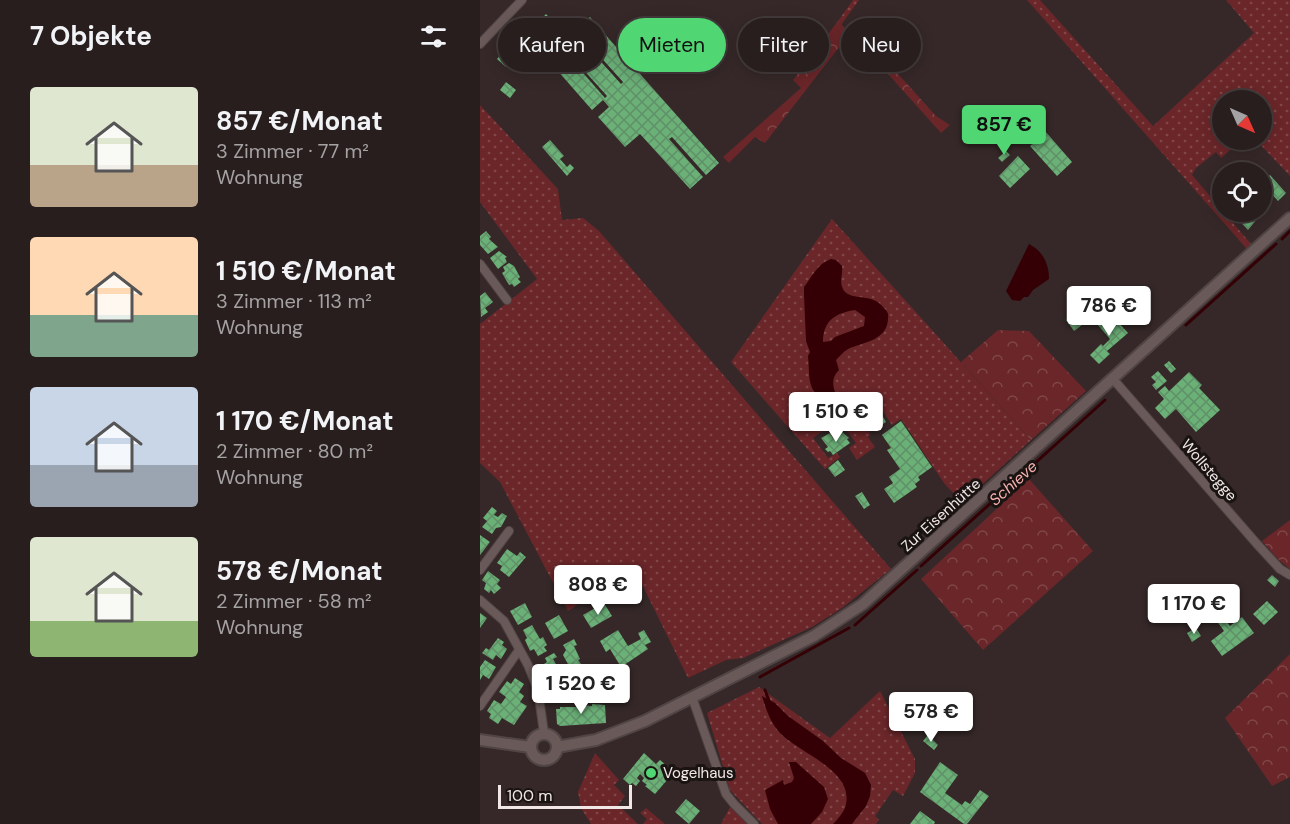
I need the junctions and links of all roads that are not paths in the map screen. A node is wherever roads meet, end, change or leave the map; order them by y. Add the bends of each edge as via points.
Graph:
1 (522, 0) edge
2 (480, 44) edge
3 (1290, 218) edge
4 (480, 264) edge
5 (507, 300) dead end
6 (1113, 379) junction
7 (509, 531) dead end
8 (480, 570) edge
9 (1290, 575) edge
10 (480, 600) edge
11 (519, 650) junction
12 (692, 697) junction
13 (480, 706) edge
14 (544, 733) junction
15 (480, 740) edge
16 (530, 747) junction
17 (557, 747) junction
18 (754, 824) edge

1 - 2 street
3 - 6 street, Zur Eisenhütte
4 - 5 street
6 - 9 street, Wollstegge via 1257,544
6 - 12 street, Zur Eisenhütte via 863,604 814,636
7 - 8 street
10 - 11 street via 504,621
11 - 13 street
11 - 14 street via 538,690
12 - 17 street, Zur Eisenhütte via 621,731
12 - 18 street via 726,794
14 - 16 street via 534,737
14 - 17 street via 554,737
15 - 16 street, Zur Eisenhütte
16 - 17 street, Zur Eisenhütte via 534,757 544,760 553,757

